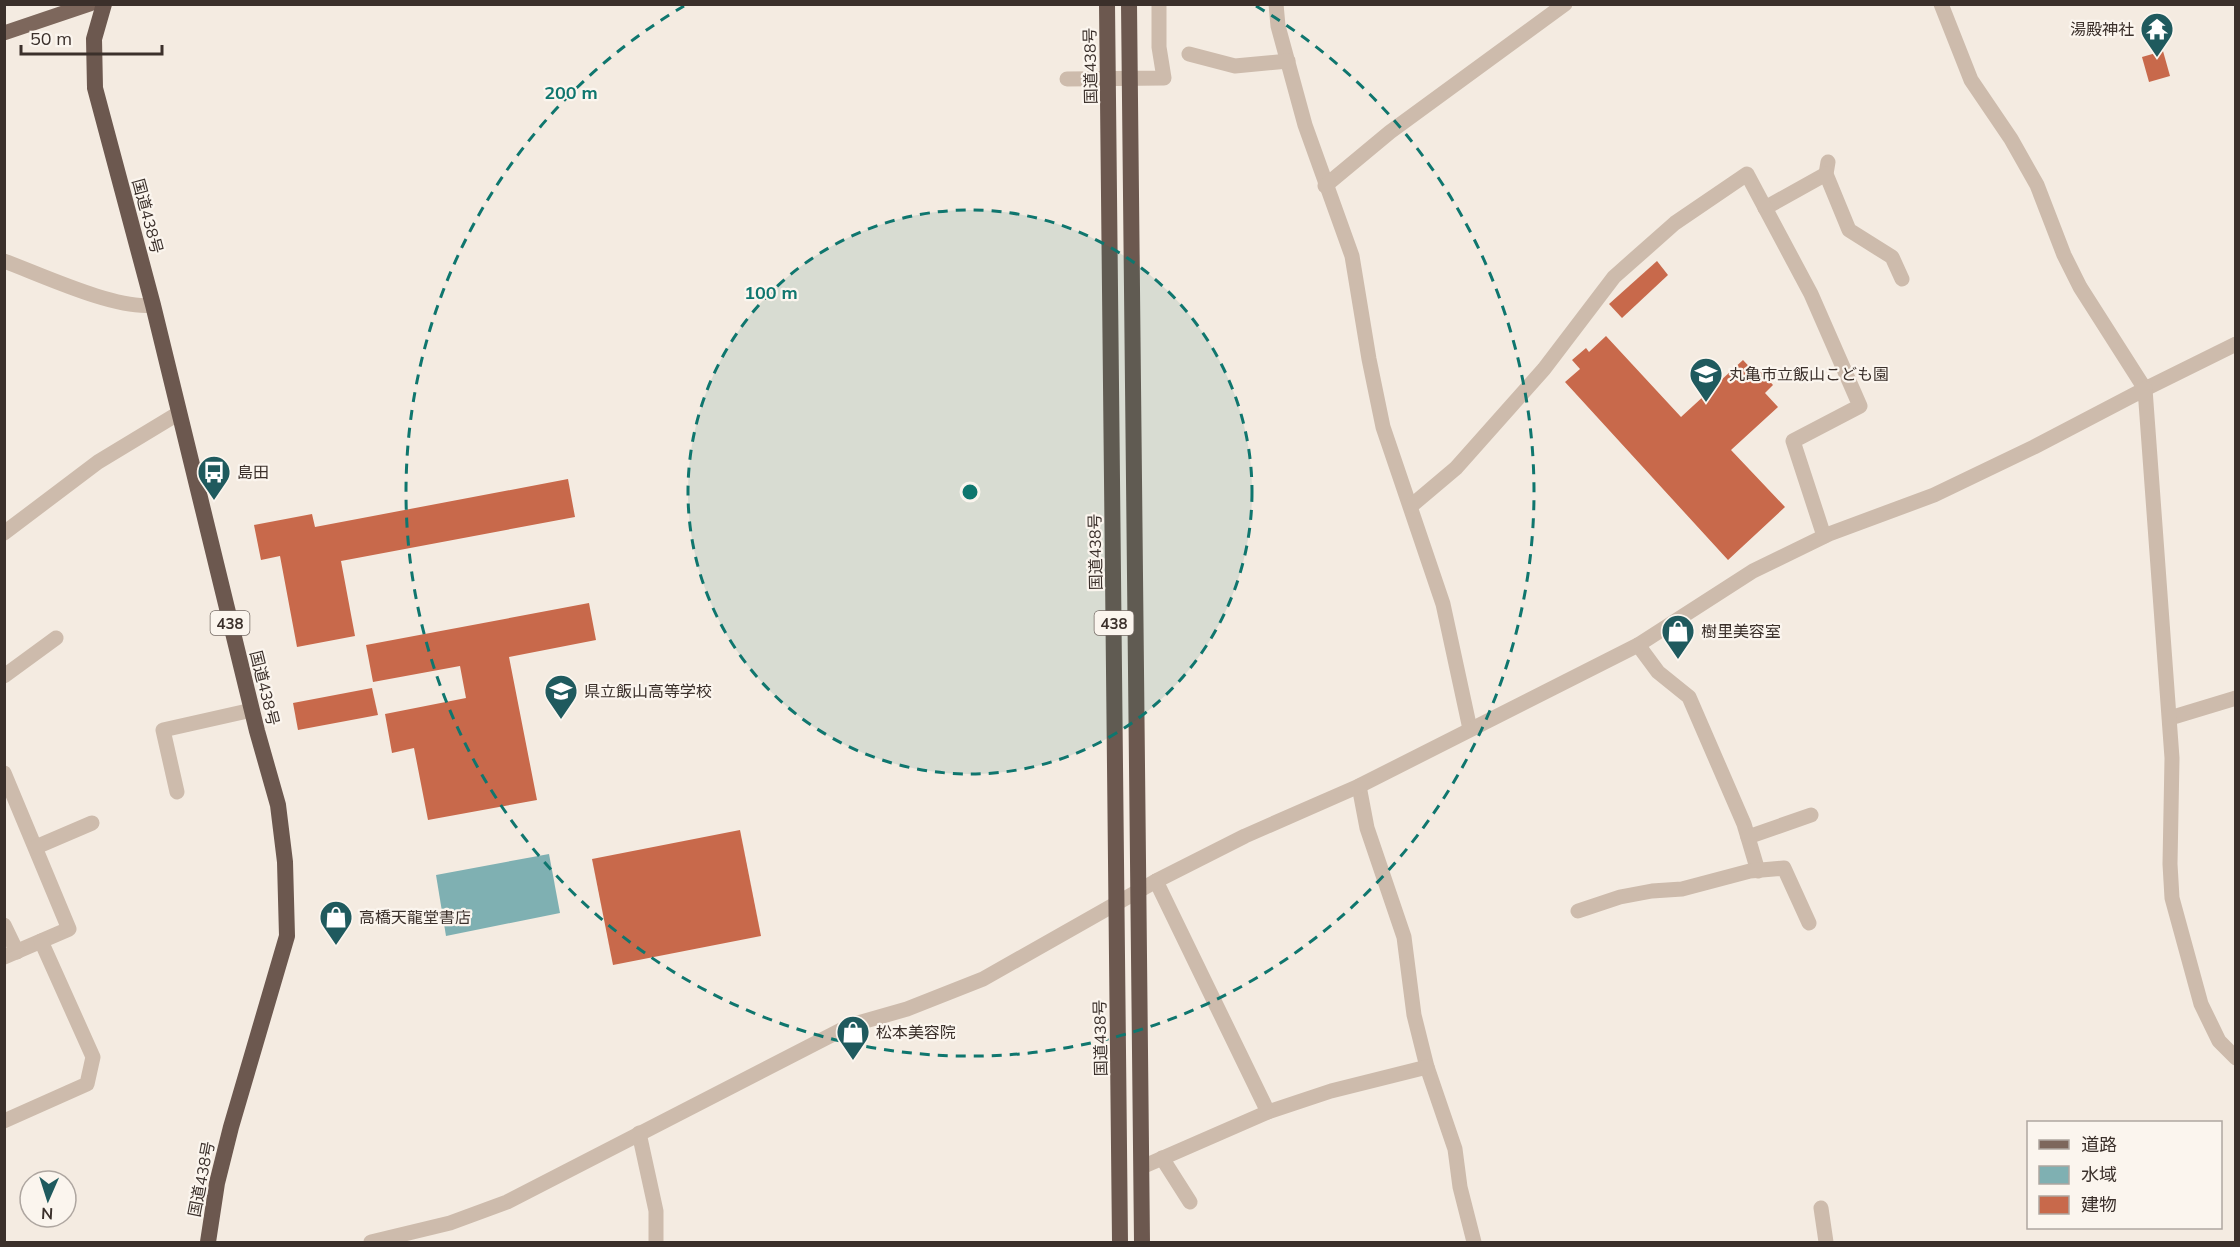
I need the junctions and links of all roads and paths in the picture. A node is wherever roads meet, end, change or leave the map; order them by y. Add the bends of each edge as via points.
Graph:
1 (90, 4) edge
2 (104, 4) edge
3 (1107, 4) edge
4 (1129, 4) edge
5 (1159, 4) edge
6 (1276, 4) edge
7 (1565, 4) edge
8 (1941, 4) edge
9 (4, 33) edge
10 (1189, 54) dead end
11 (1288, 62) junction
12 (1067, 79) dead end
13 (1109, 80) junction
14 (1130, 80) junction
15 (1325, 186) junction
16 (1765, 208) junction
17 (4, 261) edge
18 (1902, 279) dead end
19 (153, 305) junction
20 (2235, 344) edge
21 (2145, 389) junction
22 (179, 412) junction
23 (1411, 506) junction
24 (4, 533) edge
25 (1824, 536) junction
26 (56, 638) dead end
27 (1638, 645) junction
28 (4, 676) edge
29 (2235, 698) edge
30 (252, 710) junction
31 (2170, 718) junction
32 (1470, 729) junction
33 (4, 773) edge
34 (1359, 786) junction
35 (177, 792) dead end
36 (1811, 815) dead end
37 (92, 823) dead end
38 (1748, 837) junction
39 (36, 848) junction
40 (1758, 871) junction
41 (1156, 881) junction
42 (1139, 891) junction
43 (1117, 903) junction
44 (1578, 911) dead end
45 (1809, 923) dead end
46 (4, 925) edge
47 (41, 941) junction
48 (10, 954) edge
49 (2235, 1058) edge
50 (1427, 1067) junction
51 (1268, 1112) junction
52 (4, 1120) edge
53 (639, 1133) junction
54 (1162, 1158) junction
55 (1142, 1167) junction
56 (1190, 1202) dead end
57 (1821, 1208) dead end
58 (208, 1242) edge
59 (371, 1242) edge
60 (656, 1242) edge
61 (1120, 1242) edge
62 (1142, 1242) edge
63 (1474, 1242) edge
64 (1826, 1242) edge

1 - 9 main road
2 - 19 highway, 国道438号 / 438 via 94,39 95,88
3 - 13 highway, 国道438号 / 438
4 - 14 highway, 438
5 - 14 street via 1164,78
6 - 11 street
7 - 15 street via 1390,132
8 - 21 street via 1971,80 2037,185 2080,287
10 - 11 street via 1235,66
11 - 15 street
12 - 13 street
13 - 14 street
13 - 43 highway, 国道438号 / 438
14 - 42 highway, 438
15 - 23 street via 1352,256 1383,427
16 - 18 street via 1827,168 1849,230 1892,257
16 - 23 street via 1748,174 1676,223 1614,277 1544,369 1456,468
16 - 25 street via 1811,294 1860,406 1793,441
17 - 19 street via 110,300 143,307
19 - 22 highway, 国道438号 / 438
20 - 21 street
21 - 25 street via 1935,495
21 - 31 street
22 - 24 street via 98,462
22 - 30 highway, 国道438号 / 438
23 - 32 street via 1443,604
25 - 27 street via 1753,572
26 - 28 street
27 - 32 street
27 - 38 street via 1658,672 1689,697
29 - 31 street
30 - 35 street via 163,730
30 - 58 highway, 国道438号 / 438 via 278,805 285,862 287,936 231,1127
31 - 49 street via 2172,898 2201,1004 2219,1041
32 - 34 street
33 - 39 street
34 - 41 street via 1245,836
34 - 50 street via 1367,828 1404,937 1414,1015
36 - 38 street
37 - 39 street
38 - 40 street
39 - 47 street via 69,929
40 - 44 street via 1682,889 1620,897
40 - 45 street via 1784,868
41 - 42 street
41 - 51 street
42 - 43 street
42 - 55 highway, 438
43 - 53 street via 983,980 907,1009 851,1024
43 - 61 highway, 国道438号 / 438
46 - 48 street
47 - 48 street
47 - 52 street via 93,1057 87,1084
50 - 51 street via 1331,1091
50 - 63 street via 1455,1149
51 - 54 street
53 - 59 street via 507,1202 450,1223
53 - 60 street via 656,1211
54 - 55 street
54 - 56 street
55 - 62 highway, 438
57 - 64 street

